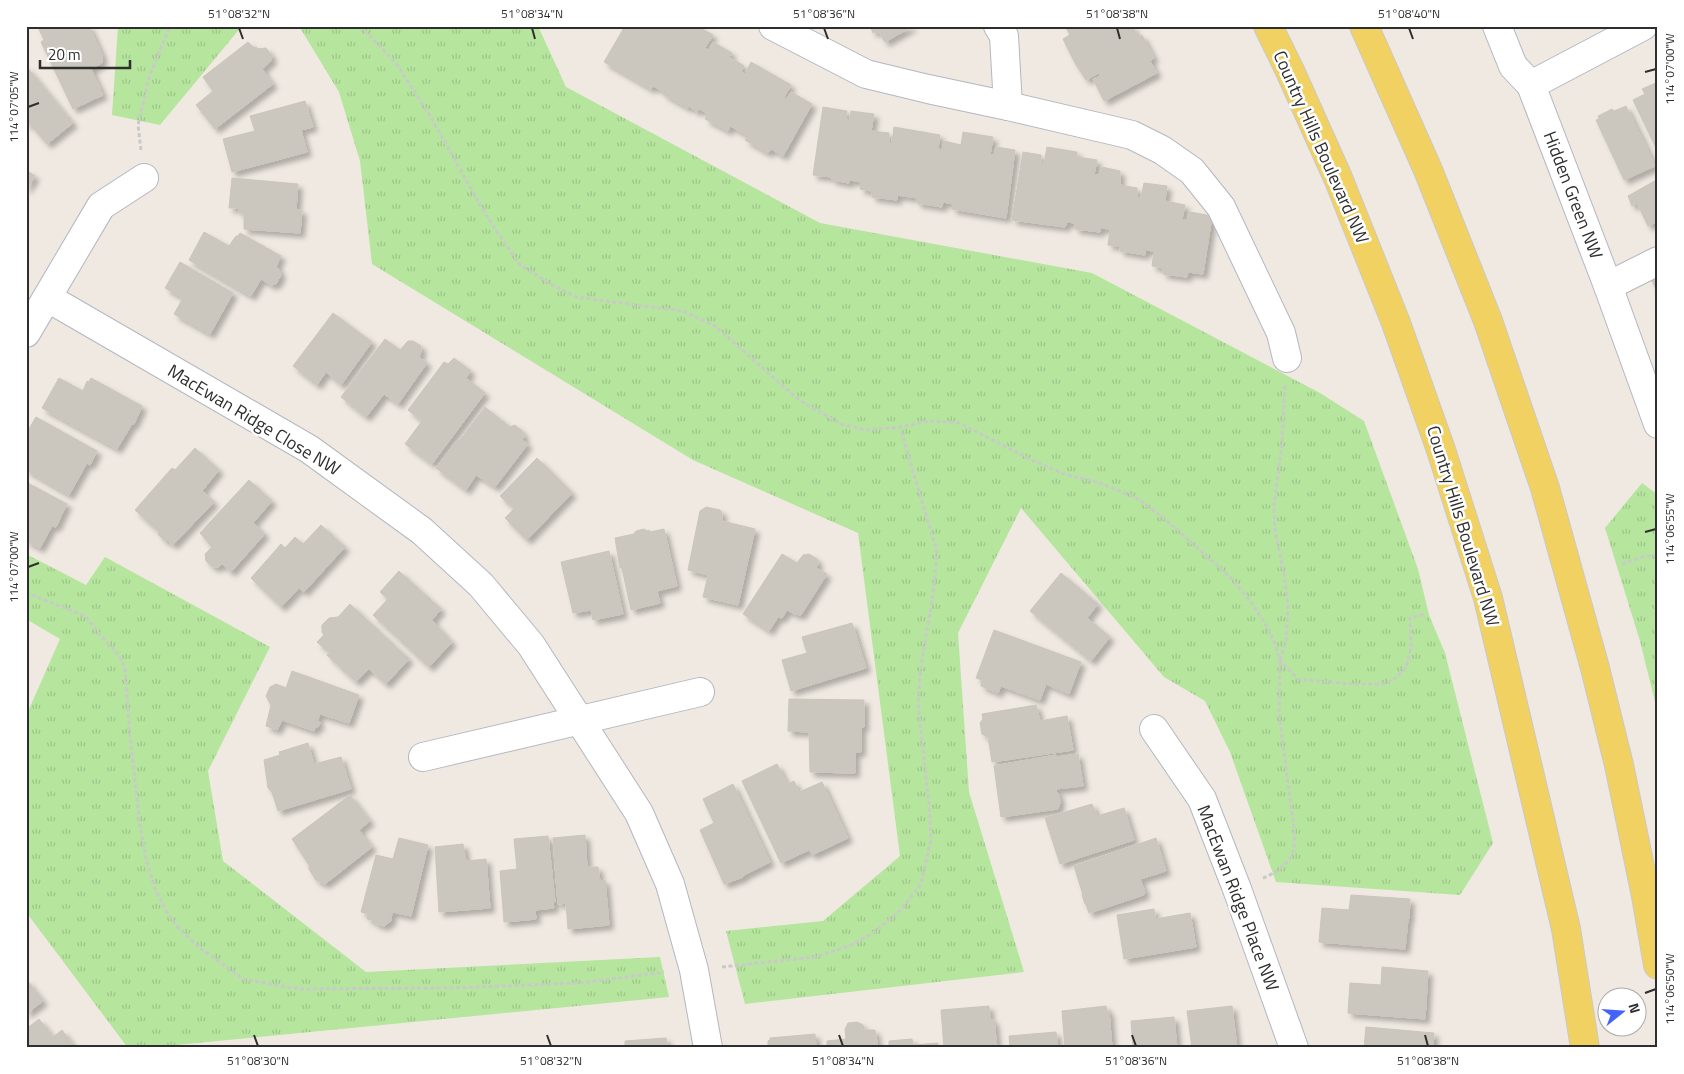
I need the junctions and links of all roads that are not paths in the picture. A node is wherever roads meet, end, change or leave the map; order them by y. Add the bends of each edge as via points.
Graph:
1 (772, 26) edge
2 (998, 26) edge
3 (1268, 26) edge
4 (1364, 26) edge
5 (1497, 26) edge
6 (1643, 26) edge
7 (1531, 85) junction
8 (1008, 106) junction
9 (144, 178) road end
10 (1658, 261) edge
11 (1608, 286) junction
12 (48, 298) junction
13 (26, 332) edge
14 (1288, 358) road end
15 (1658, 424) edge
16 (700, 692) dead end
17 (578, 721) junction
18 (1154, 729) dead end
19 (423, 757) dead end
20 (1658, 965) edge
21 (708, 1048) edge
22 (1294, 1048) edge
23 (1584, 1048) edge

1 - 8 street via 866,74
2 - 8 street via 1004,36
3 - 23 main road, Country Hills Boulevard NW via 1338,178 1396,323 1488,598 1566,929
4 - 20 main road via 1428,170 1488,321 1544,488 1619,765
5 - 7 street via 1513,66
6 - 7 street
7 - 11 street, Hidden Green NW
8 - 14 street via 1132,136 1162,150 1192,171 1221,207 1281,333
9 - 12 street via 101,206
10 - 11 street
11 - 15 street, Hidden Green NW
12 - 13 street
12 - 17 street, MacEwan Ridge Close NW via 309,449 422,531 481,584 531,645
16 - 17 street
17 - 19 street
17 - 21 street, MacEwan Ridge Close NW via 638,813 670,884 694,970
18 - 22 street, MacEwan Ridge Place NW via 1202,799

